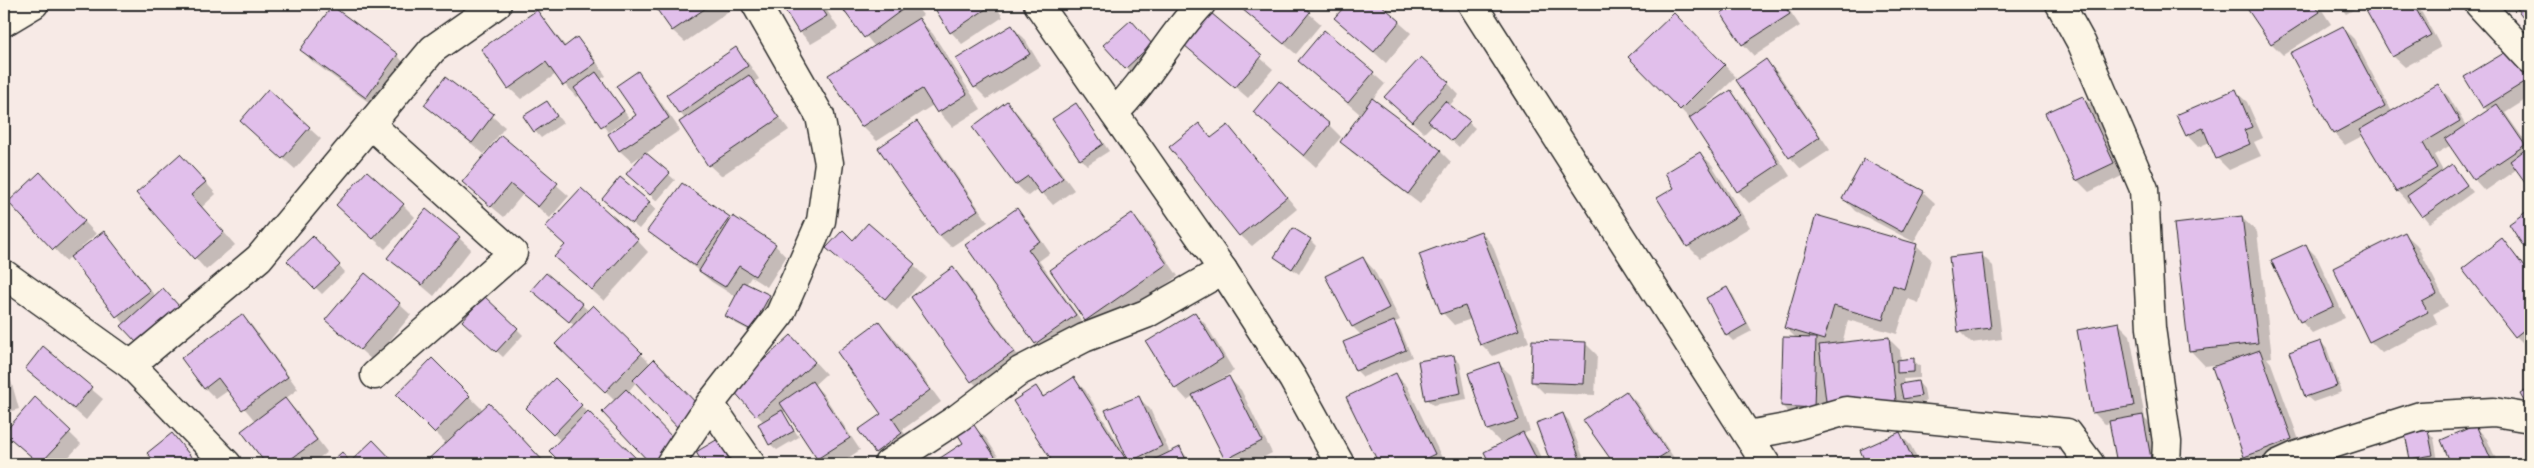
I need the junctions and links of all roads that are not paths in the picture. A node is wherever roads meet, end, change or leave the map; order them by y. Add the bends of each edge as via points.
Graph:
1 (34, 4) edge
2 (498, 4) edge
3 (756, 4) edge
4 (1038, 4) edge
5 (1201, 4) edge
6 (1472, 4) edge
7 (2060, 4) edge
8 (2479, 4) edge
9 (4, 22) edge
10 (2530, 59) edge
11 (1114, 113) junction
12 (370, 125) junction
13 (1223, 270) junction
14 (4, 274) edge
15 (131, 365) junction
16 (375, 375) dead end
17 (710, 404) junction
18 (2530, 418) edge
19 (1748, 435) junction
20 (227, 464) edge
21 (670, 464) edge
22 (750, 464) edge
23 (888, 464) edge
24 (1340, 464) edge
25 (1766, 464) edge
26 (2090, 464) edge
27 (2166, 464) edge
28 (2278, 464) edge

1 - 9 street
2 - 12 street via 434,48
3 - 17 street via 820,116 829,162 821,220 780,314
4 - 11 street
5 - 11 street via 1181,24 1131,96
6 - 19 street
7 - 27 street via 2082,44 2144,189 2152,328 2167,442
8 - 10 street
11 - 13 street
12 - 15 street via 259,258
12 - 16 street via 513,253
13 - 23 street via 1146,314 1084,338 1020,371 958,418
13 - 24 street via 1293,379
14 - 15 street
15 - 20 street
17 - 21 street
17 - 22 street
18 - 28 street via 2494,412 2420,416
19 - 25 street
19 - 26 street via 1846,412 2067,433

